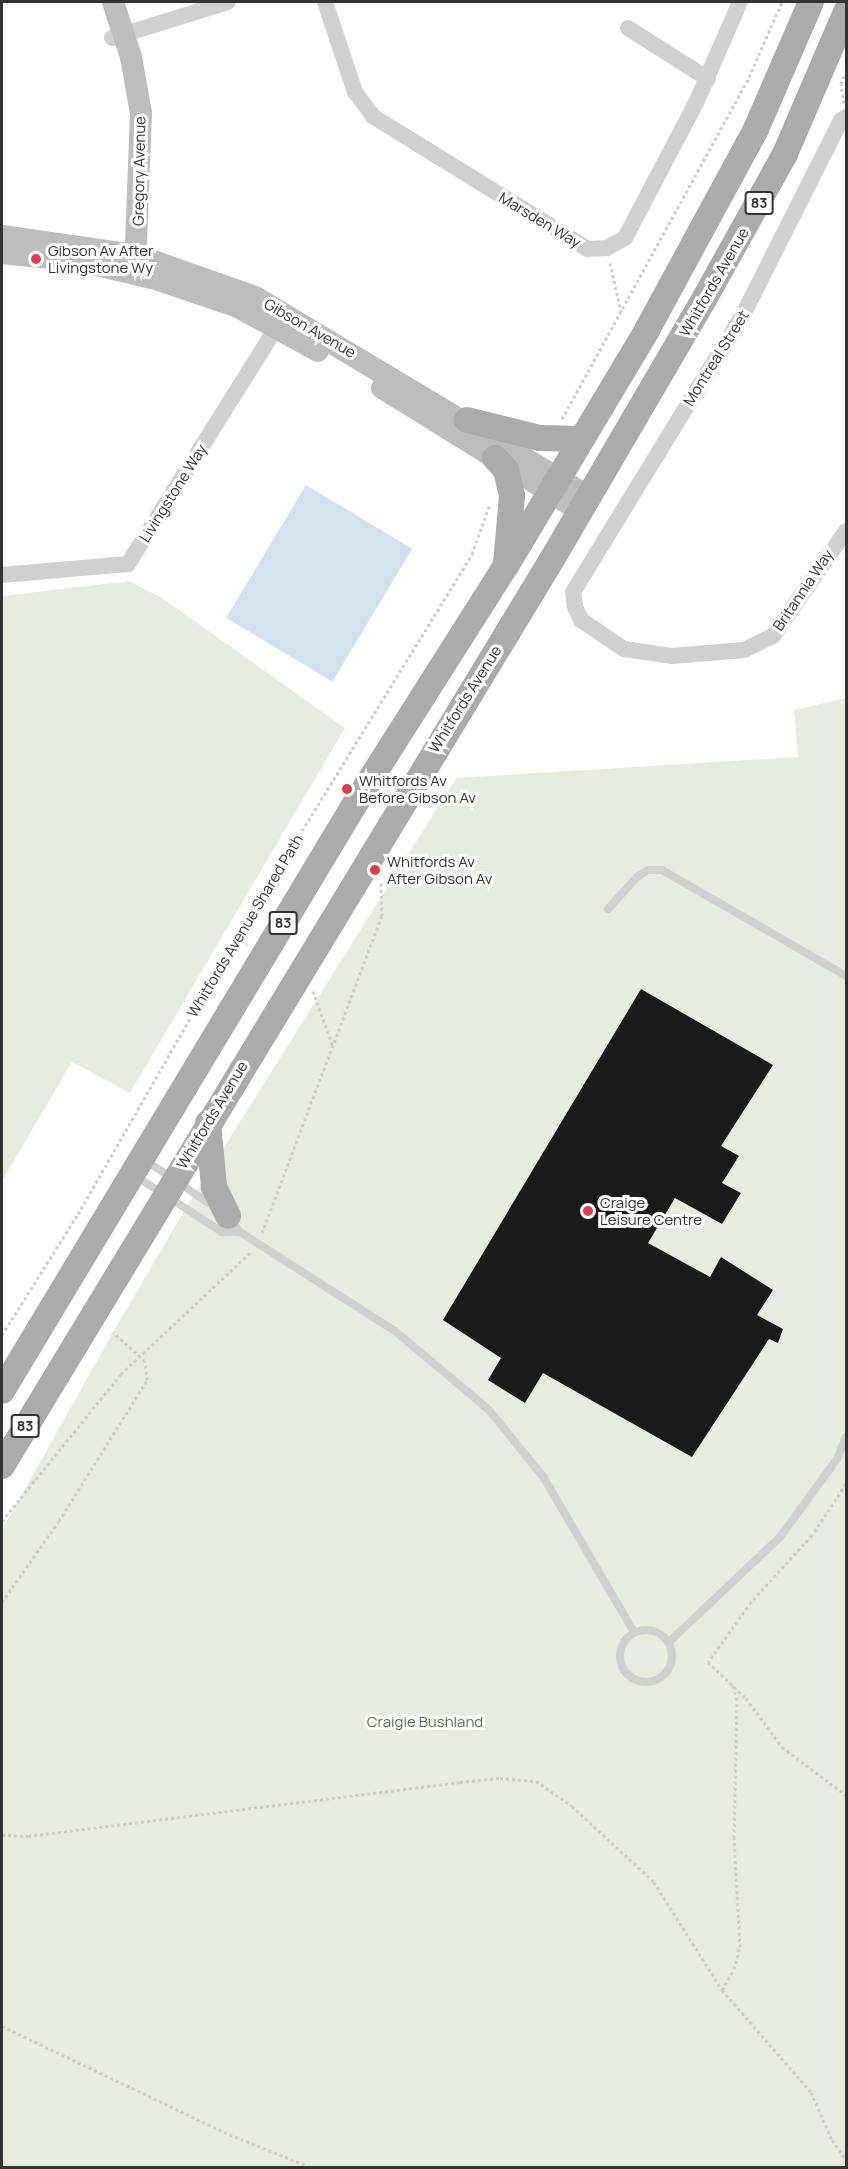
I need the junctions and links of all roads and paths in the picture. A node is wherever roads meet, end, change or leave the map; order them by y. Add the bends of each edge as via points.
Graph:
1 (97, 2) edge
2 (113, 2) edge
3 (228, 2) edge
4 (325, 2) edge
5 (740, 2) edge
6 (782, 2) edge
7 (811, 2) edge
8 (846, 12) edge
9 (628, 28) dead end
10 (118, 36) junction
11 (846, 70) edge
12 (708, 79) junction
13 (846, 117) edge
14 (2, 236) edge
15 (607, 248) junction
16 (2, 253) edge
17 (127, 262) junction
18 (621, 314) junction
19 (280, 321) junction
20 (564, 415) dead end
21 (467, 420) junction
22 (582, 439) junction
23 (495, 458) junction
24 (555, 486) junction
25 (494, 495) dead end
26 (584, 504) junction
27 (846, 531) edge
28 (506, 566) junction
29 (2, 575) edge
30 (573, 592) joint
31 (383, 873) dead end
32 (608, 909) dead end
33 (846, 976) edge
34 (312, 987) dead end
35 (333, 1047) junction
36 (208, 1123) junction
37 (137, 1166) junction
38 (168, 1187) junction
39 (234, 1224) junction
40 (256, 1242) junction
41 (113, 1332) dead end
42 (2, 1335) edge
43 (140, 1357) junction
44 (2, 1391) edge
45 (846, 1437) edge
46 (2, 1466) edge
47 (846, 1484) edge
48 (2, 1521) edge
49 (2, 1602) edge
50 (634, 1632) junction
51 (669, 1642) junction
52 (733, 1684) junction
53 (846, 1795) edge
54 (2, 1835) edge
55 (722, 1990) junction
56 (2, 2026) edge
57 (846, 2159) edge
58 (312, 2168) edge

1 - 10 main road, Gregory Avenue
2 - 10 main road, Gregory Avenue
3 - 10 street
4 - 15 street, Marsden Way via 355,92 374,117 588,249
5 - 12 street
6 - 18 path via 749,77
7 - 22 main road, 83 via 729,182
8 - 26 main road, Whitfords Avenue / 83 via 822,77 780,164
9 - 12 street
10 - 17 main road, Gregory Avenue via 141,113
11 - 13 path via 841,84
12 - 15 street via 625,238
13 - 30 street, Montreal Street via 744,313
14 - 17 main road, Gibson Avenue
15 - 18 path
16 - 17 main road, Gibson Avenue
17 - 19 main road, Gibson Avenue via 249,294
18 - 20 path
19 - 21 main road, Gibson Avenue
19 - 23 main road, Gibson Avenue
19 - 29 street, Livingstone Way via 128,564
21 - 22 main road via 540,438
21 - 24 main road, Gibson Avenue
22 - 24 main road, 83
23 - 24 main road, Gibson Avenue
23 - 28 main road via 506,470 512,496
24 - 26 main road, Gibson Avenue
24 - 28 main road, 83
25 - 42 path, Whitfords Avenue Shared Path via 472,554 236,938 78,1214
26 - 36 main road, Whitfords Avenue / 83
27 - 30 street, Britannia Way via 773,636 744,650 672,656 624,650 581,620
28 - 37 main road, 83 via 356,802
31 - 35 path via 379,889 382,916
32 - 33 lane via 637,877 648,870 662,870
34 - 35 path
35 - 40 path via 268,1224
36 - 38 main road, Whitfords Avenue / 83
36 - 39 main road via 214,1187
37 - 38 lane
37 - 38 lane
37 - 44 main road, 83
38 - 39 lane
38 - 39 lane via 222,1232
38 - 46 main road, Whitfords Avenue / 83
39 - 40 lane
40 - 43 path via 244,1259
40 - 50 lane via 395,1331 489,1410 544,1478
41 - 43 path
43 - 48 path via 121,1374
43 - 49 path via 145,1361 147,1380 59,1521
45 - 51 lane via 837,1459 780,1537
47 - 52 path via 812,1535 751,1602 708,1662
50 - 51 lane via 653,1630
50 - 51 lane via 620,1649 624,1671 633,1679 655,1681 665,1675 671,1665
52 - 53 path via 782,1747
52 - 55 path via 737,1700 734,1838 740,1947 734,1970
54 - 55 path via 28,1836 460,1782 500,1778 536,1781 572,1806 654,1882
55 - 57 path via 811,2092 832,2140
56 - 58 path via 224,2132

